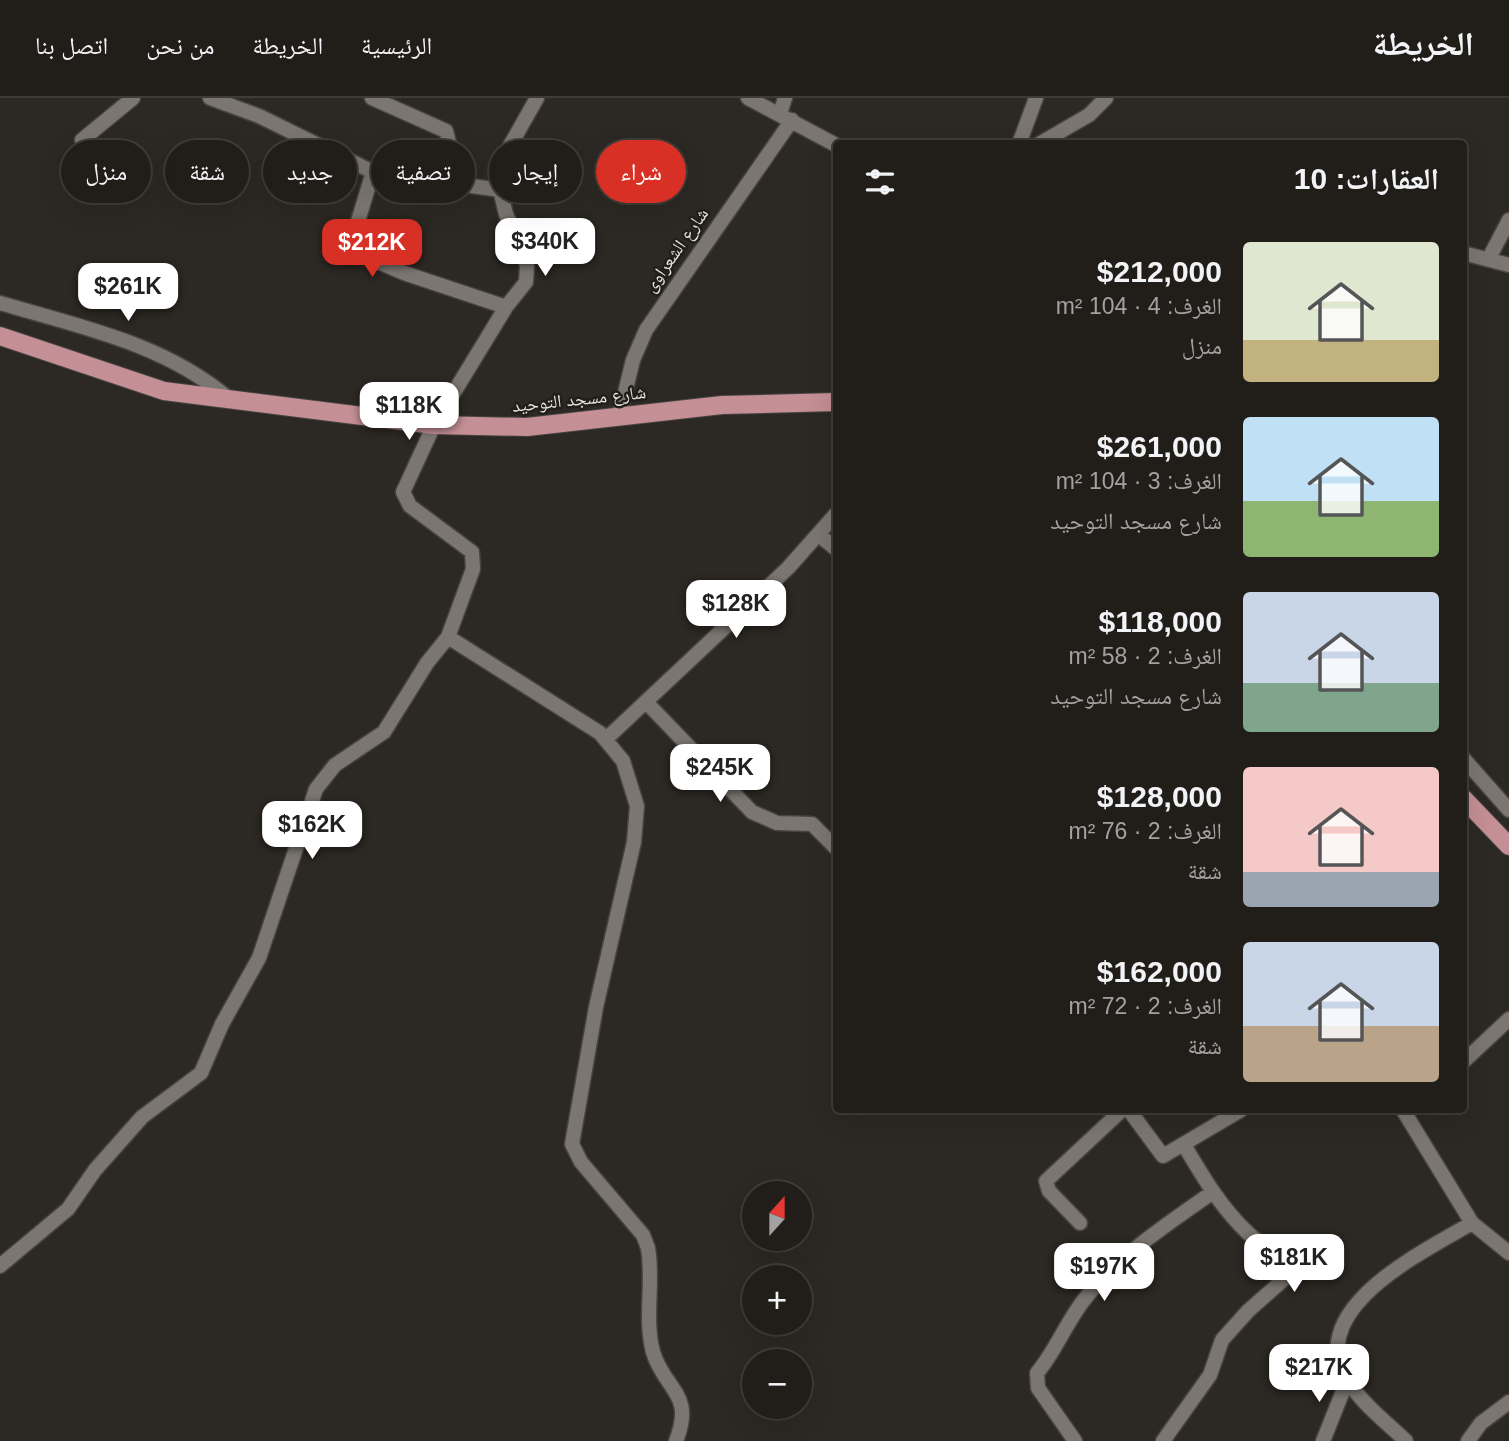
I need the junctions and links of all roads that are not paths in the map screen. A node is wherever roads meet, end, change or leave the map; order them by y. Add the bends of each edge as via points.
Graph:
1 (133, 98) edge
2 (210, 98) edge
3 (372, 98) edge
4 (537, 98) edge
5 (748, 98) edge
6 (785, 98) edge
7 (1036, 98) edge
8 (1106, 98) edge
9 (786, 117) junction
10 (82, 140) dead end
11 (450, 140) edge
12 (513, 140) edge
13 (1020, 140) edge
14 (1057, 140) edge
15 (833, 143) edge
16 (371, 171) edge
17 (371, 179) edge
18 (504, 203) edge
19 (1509, 220) edge
20 (1467, 254) edge
21 (1489, 258) junction
22 (1509, 265) edge
23 (0, 303) edge
24 (506, 307) junction
25 (0, 335) edge
26 (228, 398) junction
27 (833, 402) edge
28 (619, 416) junction
29 (434, 425) junction
30 (833, 517) edge
31 (818, 535) junction
32 (833, 547) edge
33 (448, 637) junction
34 (647, 703) junction
35 (606, 739) junction
36 (1467, 763) edge
37 (1467, 802) edge
38 (1509, 810) edge
39 (833, 845) edge
40 (1509, 846) edge
41 (1509, 1019) edge
42 (1467, 1058) edge
43 (1119, 1113) edge
44 (1131, 1113) edge
45 (1236, 1113) edge
46 (1408, 1113) edge
47 (1184, 1145) junction
48 (1213, 1192) junction
49 (1080, 1223) dead end
50 (1472, 1223) junction
51 (1509, 1253) edge
52 (0, 1266) edge
53 (1348, 1381) junction
54 (1509, 1402) edge
55 (676, 1441) edge
56 (1075, 1441) edge
57 (1164, 1441) edge
58 (1323, 1441) edge
59 (1406, 1441) edge
60 (1468, 1441) edge

1 - 10 street
2 - 16 street via 259,116
3 - 11 street via 446,131
4 - 12 street
5 - 9 street
6 - 9 street, شارع الشعراوى
7 - 13 street
8 - 14 street
9 - 15 street
9 - 28 street, شارع الشعراوى via 646,330
17 - 24 street via 351,244 355,252
18 - 24 street via 527,275
19 - 21 street
20 - 21 street
21 - 22 street
23 - 26 street via 169,357
24 - 29 street
25 - 26 main road, شارع مسجد التوحيد via 134,383
26 - 29 main road, شارع مسجد التوحيد
27 - 28 main road, شارع مسجد التوحيد via 722,405
28 - 29 main road, شارع مسجد التوحيد via 527,427
29 - 33 street via 403,492 410,506 472,552 473,569
30 - 31 street
31 - 32 street
31 - 34 street
33 - 35 street
33 - 52 street via 384,732 335,765 316,789 259,958 201,1073 142,1117 59,1218
34 - 35 street
34 - 39 street via 752,812 777,823 812,824
35 - 55 street via 629,776 638,819 572,1144 581,1162 643,1235 648,1248 653,1353 683,1405
36 - 38 street
37 - 40 main road
41 - 42 street
43 - 49 street via 1046,1181 1049,1191
44 - 47 street via 1163,1157
45 - 47 street
46 - 50 street
47 - 48 street
48 - 56 street via 1159,1230 1089,1294 1037,1373 1038,1388
48 - 57 street via 1239,1225 1283,1262 1287,1271 1222,1340 1210,1375
50 - 51 street
50 - 53 street via 1388,1276 1350,1310 1339,1328 1338,1340
53 - 58 street
53 - 59 street
54 - 60 street via 1481,1423

